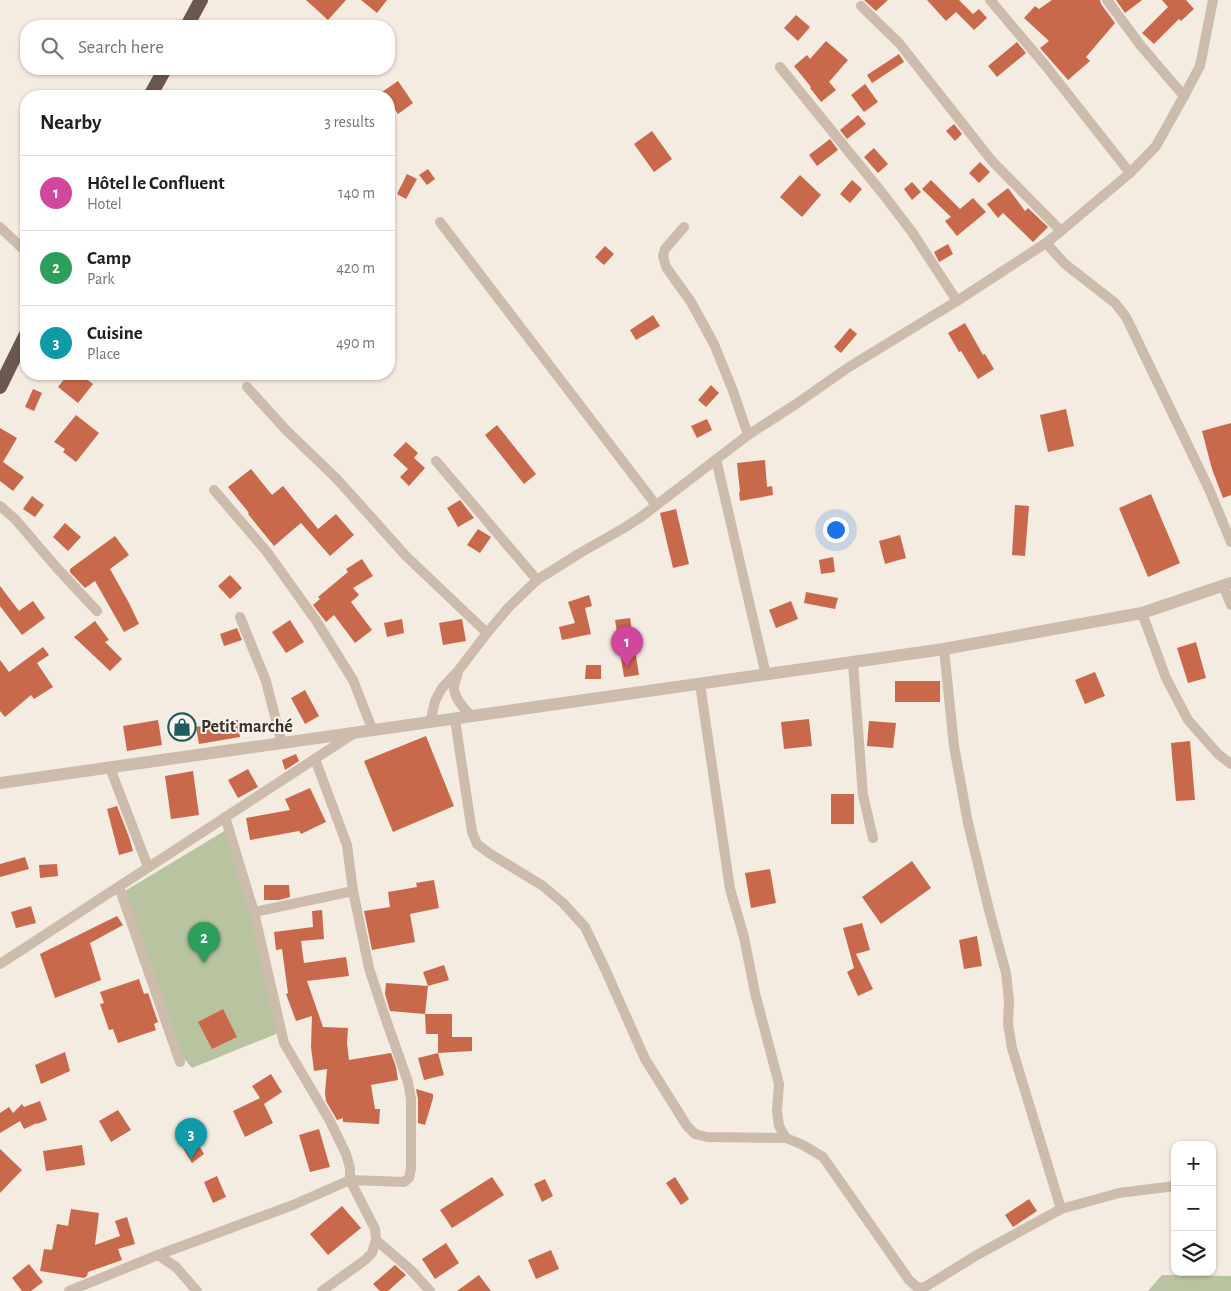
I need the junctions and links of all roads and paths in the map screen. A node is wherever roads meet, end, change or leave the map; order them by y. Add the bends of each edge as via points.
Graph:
1 (201, 0) edge
2 (990, 0) edge
3 (1107, 0) edge
4 (1213, 0) edge
5 (861, 6) dead end
6 (190, 20) edge
7 (780, 66) dead end
8 (162, 75) edge
9 (153, 90) edge
10 (1184, 96) junction
11 (1130, 173) junction
12 (440, 222) dead end
13 (0, 227) edge
14 (684, 227) dead end
15 (1061, 231) junction
16 (1046, 243) junction
17 (20, 246) edge
18 (957, 301) junction
19 (20, 346) edge
20 (0, 387) edge
21 (247, 387) dead end
22 (748, 435) junction
23 (716, 459) junction
24 (436, 461) dead end
25 (214, 490) dead end
26 (656, 505) junction
27 (0, 506) edge
28 (1231, 542) edge
29 (537, 580) junction
30 (1227, 584) edge
31 (1231, 605) edge
32 (97, 611) dead end
33 (1142, 613) junction
34 (240, 617) dead end
35 (486, 633) junction
36 (944, 650) junction
37 (853, 662) junction
38 (458, 671) junction
39 (766, 675) junction
40 (700, 684) junction
41 (472, 717) junction
42 (455, 720) junction
43 (430, 723) junction
44 (374, 731) junction
45 (352, 734) junction
46 (282, 744) junction
47 (315, 759) junction
48 (1231, 764) edge
49 (110, 768) junction
50 (0, 783) edge
51 (225, 817) junction
52 (873, 838) dead end
53 (148, 867) junction
54 (119, 886) junction
55 (353, 891) junction
56 (254, 912) junction
57 (0, 964) edge
58 (180, 1062) dead end
59 (786, 1138) junction
60 (350, 1180) junction
61 (1171, 1186) edge
62 (1061, 1209) junction
63 (376, 1240) junction
64 (158, 1255) junction
65 (69, 1291) edge
66 (197, 1291) edge
67 (322, 1291) edge
68 (430, 1291) edge

1 - 6 highway
2 - 11 street
3 - 10 street
4 - 10 street via 1200,66
5 - 15 street via 900,43 992,161
7 - 18 street via 912,232
8 - 9 highway
10 - 11 street via 1156,146
11 - 15 street
12 - 26 street
13 - 17 street
14 - 22 street via 665,249 666,267 691,302 714,344
15 - 16 street
16 - 18 street
16 - 28 street via 1065,264 1116,303 1126,317
18 - 22 street via 849,367
19 - 20 highway
21 - 35 street via 406,556
22 - 23 street
23 - 26 street
23 - 39 street
24 - 29 street
25 - 44 street via 267,552 315,619 353,680
26 - 29 street
27 - 32 street
29 - 35 street
30 - 31 street
30 - 33 street
33 - 36 street
33 - 48 street via 1166,678 1188,720
34 - 46 street via 266,681
35 - 38 street
36 - 37 street
36 - 62 street via 956,756 970,833 1006,972 1012,1048
37 - 39 street
37 - 52 street via 863,794
38 - 41 street via 454,688 456,697
38 - 43 street via 442,688
39 - 40 street
40 - 41 street
40 - 59 street via 730,889 779,1084 777,1111
41 - 42 street
42 - 43 street
42 - 59 street via 472,832 478,844 543,886 585,927 645,1059 688,1126 695,1134 707,1137
43 - 44 street
44 - 45 street
45 - 46 street
45 - 47 street
46 - 49 street
47 - 51 street
47 - 55 street via 347,845
49 - 50 street
49 - 53 street
51 - 53 street
51 - 56 street
53 - 54 street
54 - 57 street
54 - 58 street
55 - 56 street
55 - 60 street via 370,968 408,1082 411,1169 409,1178 404,1182
56 - 60 street via 284,1042 346,1154
59 - 62 street via 823,1157 909,1280 918,1288 925,1287
60 - 63 street via 375,1229
60 - 64 street via 293,1205
61 - 62 street via 1119,1193
63 - 67 street via 372,1253 365,1260
63 - 68 street
64 - 65 street
64 - 66 street via 176,1268

